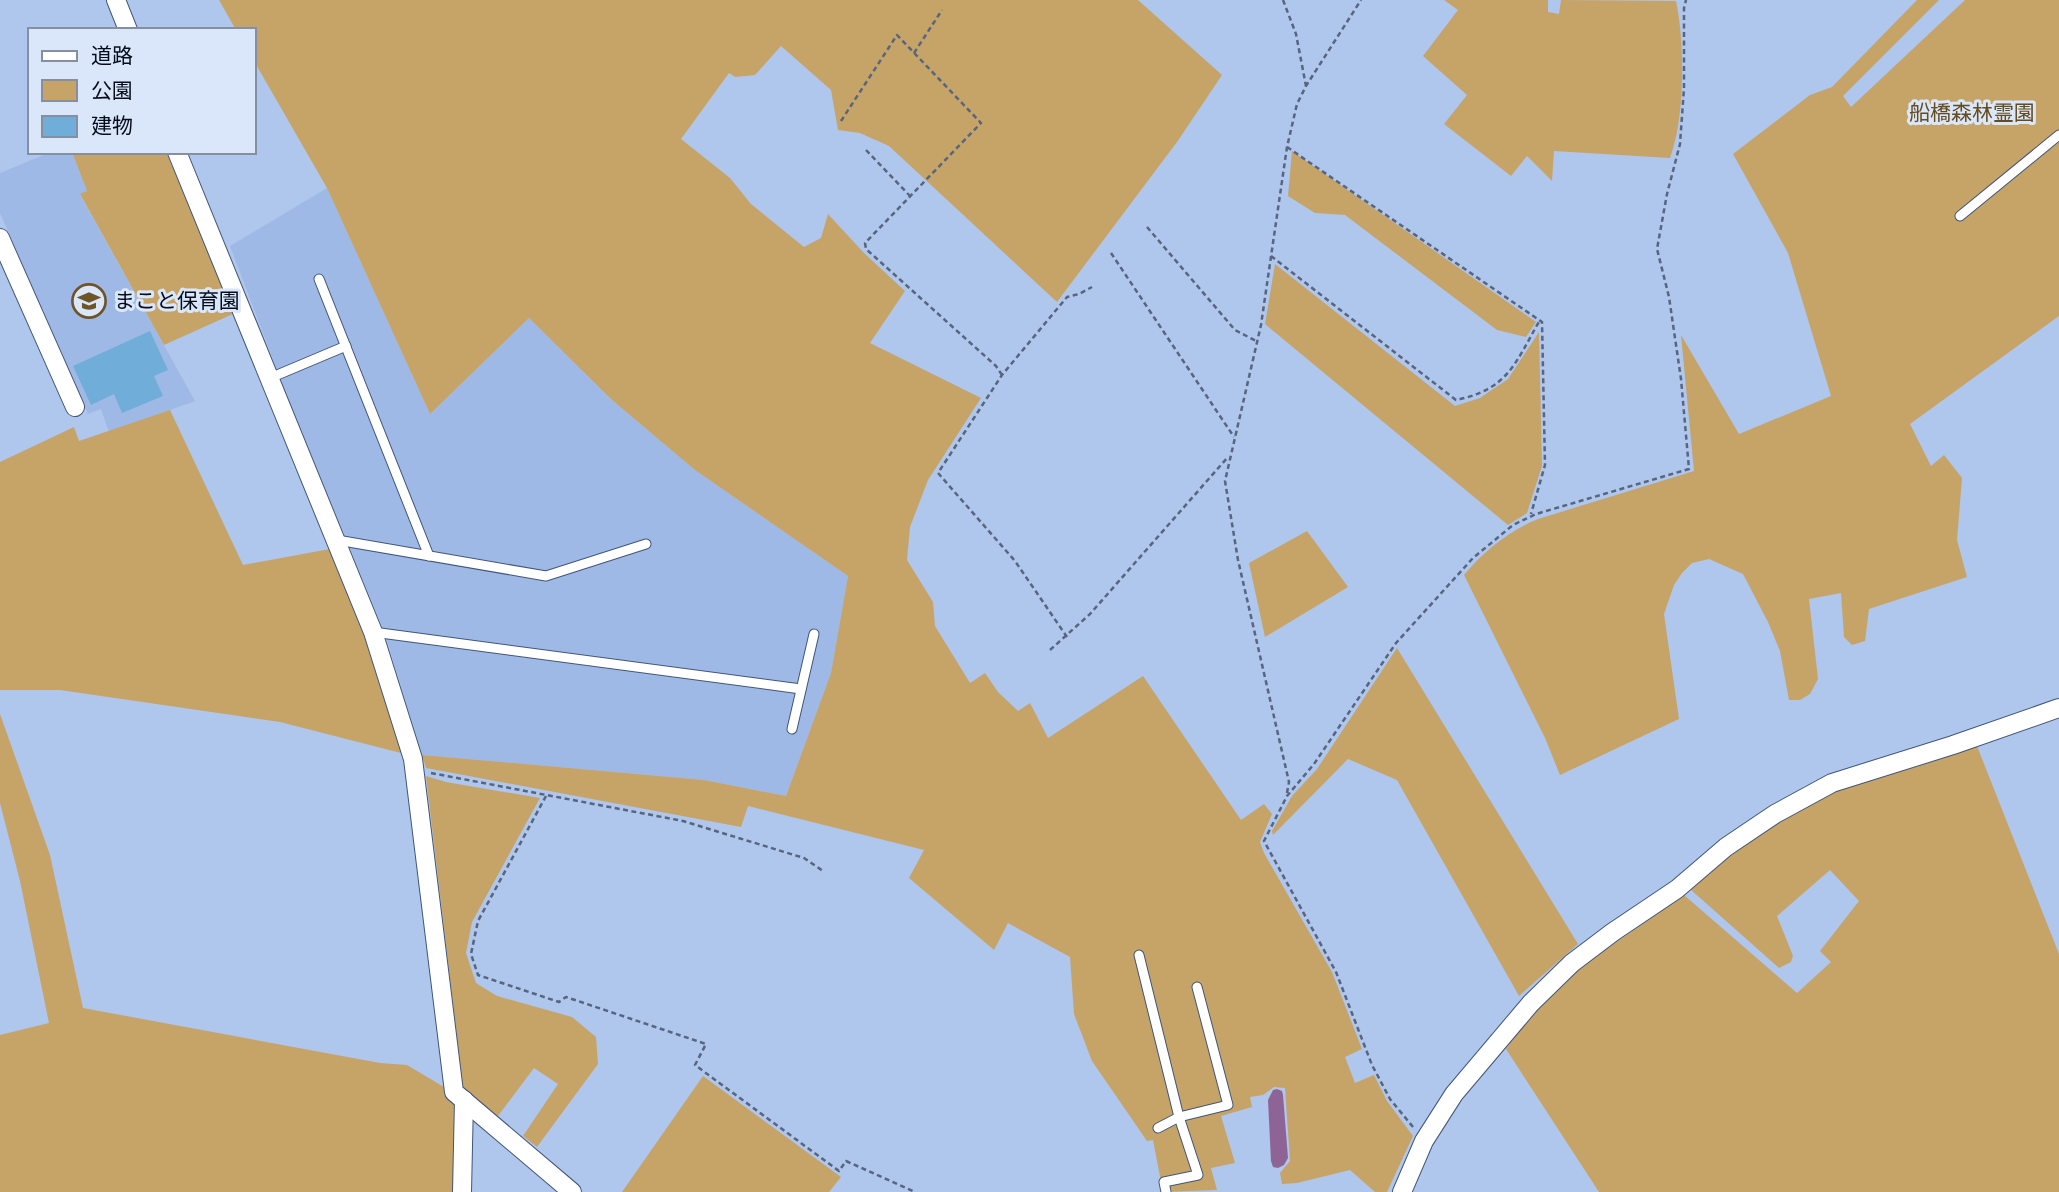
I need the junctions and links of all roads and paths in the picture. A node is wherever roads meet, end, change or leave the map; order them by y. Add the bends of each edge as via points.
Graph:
1 (116, 0) edge
2 (1283, 0) edge
3 (1361, 0) edge
4 (1686, 0) edge
5 (942, 10) dead end
6 (127, 28) edge
7 (914, 53) junction
8 (1306, 86) junction
9 (841, 121) dead end
10 (2059, 135) edge
11 (1287, 147) junction
12 (866, 150) dead end
13 (178, 154) edge
14 (911, 196) junction
15 (1961, 216) dead end
16 (1147, 226) dead end
17 (0, 238) edge
18 (1111, 253) dead end
19 (1270, 255) junction
20 (319, 279) dead end
21 (1092, 287) dead end
22 (1540, 320) junction
23 (1256, 341) junction
24 (346, 346) junction
25 (1002, 375) junction
26 (270, 379) junction
27 (75, 407) dead end
28 (1234, 437) junction
29 (1230, 454) junction
30 (1531, 517) junction
31 (337, 540) junction
32 (646, 544) dead end
33 (429, 556) junction
34 (373, 632) junction
35 (814, 634) dead end
36 (1067, 637) junction
37 (1050, 650) dead end
38 (801, 689) junction
39 (2059, 708) edge
40 (792, 729) dead end
41 (414, 769) junction
42 (546, 796) junction
43 (1287, 796) junction
44 (823, 871) dead end
45 (1139, 955) dead end
46 (1197, 987) dead end
47 (464, 1100) junction
48 (1179, 1117) junction
49 (1158, 1128) dead end
50 (1424, 1141) junction
51 (462, 1192) edge
52 (572, 1192) edge
53 (915, 1192) edge
54 (1166, 1192) edge
55 (1402, 1192) edge

1 - 6 street
2 - 8 path via 1296,34
3 - 8 path
4 - 30 path via 1681,144 1657,249 1681,379 1689,469
5 - 7 path
7 - 9 path via 897,35
7 - 14 path via 981,123
8 - 11 path
10 - 15 lane
11 - 19 path
11 - 22 path
12 - 14 path
13 - 26 street
14 - 25 path via 864,243 866,248
16 - 23 path via 1235,330
17 - 27 street
18 - 28 path
19 - 22 path via 1456,400 1479,395 1507,377
19 - 23 path
20 - 24 lane
21 - 25 path via 1067,297
22 - 30 path via 1545,465
23 - 28 path
24 - 26 lane
24 - 33 lane
25 - 36 path via 938,473 1015,561
26 - 31 street
28 - 29 path
29 - 36 path
29 - 43 path via 1227,494 1289,782
30 - 43 path via 1513,524 1473,558 1396,643
31 - 33 lane
31 - 34 street
32 - 33 lane via 546,576
34 - 38 lane
34 - 41 street
35 - 38 lane
36 - 37 path
38 - 40 lane
39 - 50 street via 1832,783 1726,847 1677,889 1573,963 1531,1003 1454,1094
41 - 42 path
41 - 47 street via 454,1092
42 - 44 path via 683,821 804,858
42 - 53 path via 478,921 471,954 478,975 706,1044 695,1065 839,1171 846,1161
43 - 50 path via 1267,832 1267,850 1336,972 1390,1099
45 - 48 lane
46 - 48 lane via 1228,1105
47 - 51 street
47 - 52 street
48 - 49 lane
48 - 54 lane via 1198,1175 1164,1182
50 - 55 street

